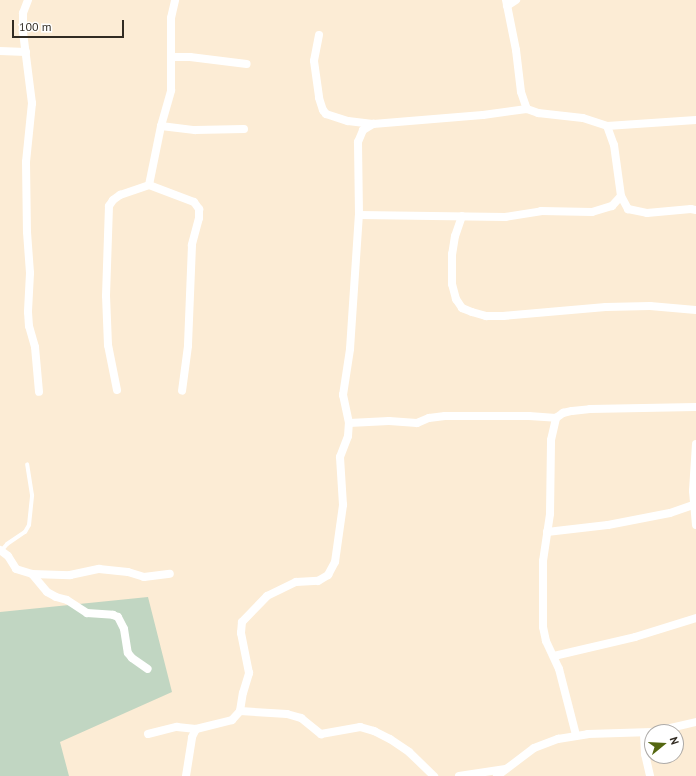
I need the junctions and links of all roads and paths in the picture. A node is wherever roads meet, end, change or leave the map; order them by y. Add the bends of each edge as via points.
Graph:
1 (28, 0) edge
2 (175, 0) edge
3 (516, 0) edge
4 (507, 3) edge
5 (319, 35) dead end
6 (0, 51) edge
7 (26, 52) junction
8 (172, 57) junction
9 (247, 64) dead end
10 (527, 109) junction
11 (696, 120) edge
12 (373, 124) junction
13 (161, 126) junction
14 (607, 126) junction
15 (244, 129) dead end
16 (149, 185) junction
17 (621, 196) junction
18 (696, 210) edge
19 (359, 215) junction
20 (462, 216) junction
21 (696, 310) edge
22 (117, 390) dead end
23 (182, 391) dead end
24 (39, 392) dead end
25 (696, 407) edge
26 (556, 418) junction
27 (349, 423) junction
28 (696, 444) edge
29 (27, 464) dead end
30 (695, 504) edge
31 (696, 525) edge
32 (547, 532) junction
33 (1, 550) edge
34 (32, 574) junction
35 (170, 574) dead end
36 (696, 618) edge
37 (554, 656) junction
38 (148, 669) dead end
39 (240, 711) junction
40 (696, 722) edge
41 (684, 725) edge
42 (196, 729) junction
43 (644, 733) edge
44 (148, 734) dead end
45 (576, 735) junction
46 (647, 764) edge
47 (505, 769) junction
48 (186, 776) edge
49 (434, 776) edge
50 (459, 776) edge
51 (497, 776) edge
52 (650, 776) edge

1 - 7 street via 23,13
2 - 8 street via 172,18
3 - 4 street
4 - 10 street via 521,92
5 - 12 street via 314,61 322,110 326,114 348,121
6 - 7 street
7 - 24 street via 32,103 26,162 30,273 28,312 35,347
8 - 9 street
8 - 13 street via 171,90
10 - 12 street
10 - 14 street via 538,113 583,118
11 - 14 street
12 - 19 street via 363,130 358,142
13 - 15 street via 195,130
13 - 16 street
14 - 17 street via 616,156
16 - 22 street via 120,195 109,206 106,296 108,345
16 - 23 street via 194,202 199,208 192,245 188,346
17 - 18 street via 628,209 636,211 647,213
17 - 20 street via 612,206 592,212 541,211 505,217
19 - 20 street
19 - 27 street via 350,349 343,395
20 - 21 street via 452,254 452,284 456,299 462,308 486,316 606,307 650,306
25 - 26 street via 590,409 563,413
26 - 27 street via 445,416 429,418 418,423
26 - 32 street via 551,440 550,514
27 - 39 street via 348,436 340,457 343,505 335,562 328,575 318,581 296,582 267,596 242,622 241,633 249,673
28 - 30 street via 693,492
29 - 33 lane via 32,495 29,525 25,532
30 - 31 street
30 - 32 street via 670,513 608,525
32 - 37 street via 543,561 543,627 546,641
33 - 34 street via 16,569
34 - 35 street via 70,576 99,569 128,572 144,577
34 - 38 street via 47,592 56,598 67,600 87,613 118,617 124,629 128,653
36 - 37 street via 634,637
37 - 45 street
39 - 42 street via 232,720
39 - 49 street via 287,714 301,718 321,734 360,727 374,731 409,752
40 - 41 street
42 - 44 street via 177,727
42 - 48 street via 192,737
43 - 45 street
45 - 47 street via 534,748
46 - 52 street
47 - 50 street
47 - 51 street

